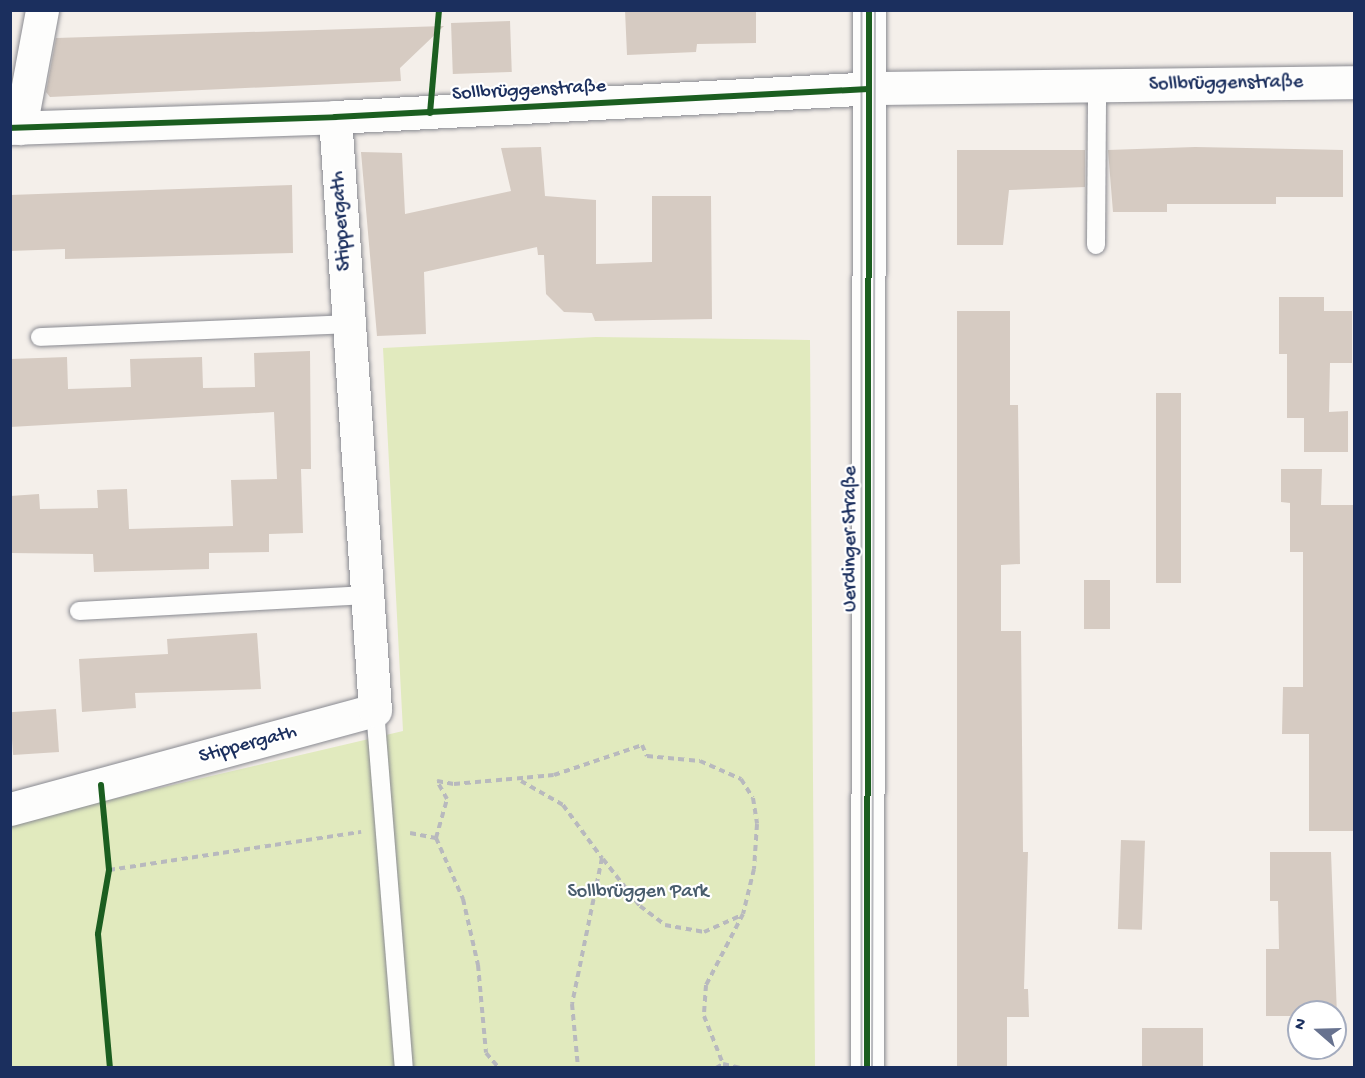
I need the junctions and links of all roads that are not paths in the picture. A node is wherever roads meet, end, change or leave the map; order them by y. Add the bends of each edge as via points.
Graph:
1 (42, 10) edge
2 (869, 10) edge
3 (1354, 82) edge
4 (1097, 86) junction
5 (868, 89) junction
6 (335, 117) junction
7 (15, 128) edge
8 (1096, 245) dead end
9 (349, 324) junction
10 (40, 337) dead end
11 (367, 595) junction
12 (79, 611) dead end
13 (375, 710) junction
14 (10, 808) edge
15 (404, 1068) edge
16 (867, 1068) edge

1 - 7 street
2 - 5 street, Uerdinger Straße
3 - 4 street, Sollbrüggenstraße
4 - 5 street, Sollbrüggenstraße
4 - 8 lane
5 - 6 street, Sollbrüggenstraße
5 - 16 street, Uerdinger Straße
6 - 7 street, Sollbrüggenstraße
6 - 9 street, Stippergath
9 - 10 lane
9 - 11 street, Stippergath
11 - 12 lane
11 - 13 street, Stippergath
13 - 14 street, Stippergath
13 - 15 lane

